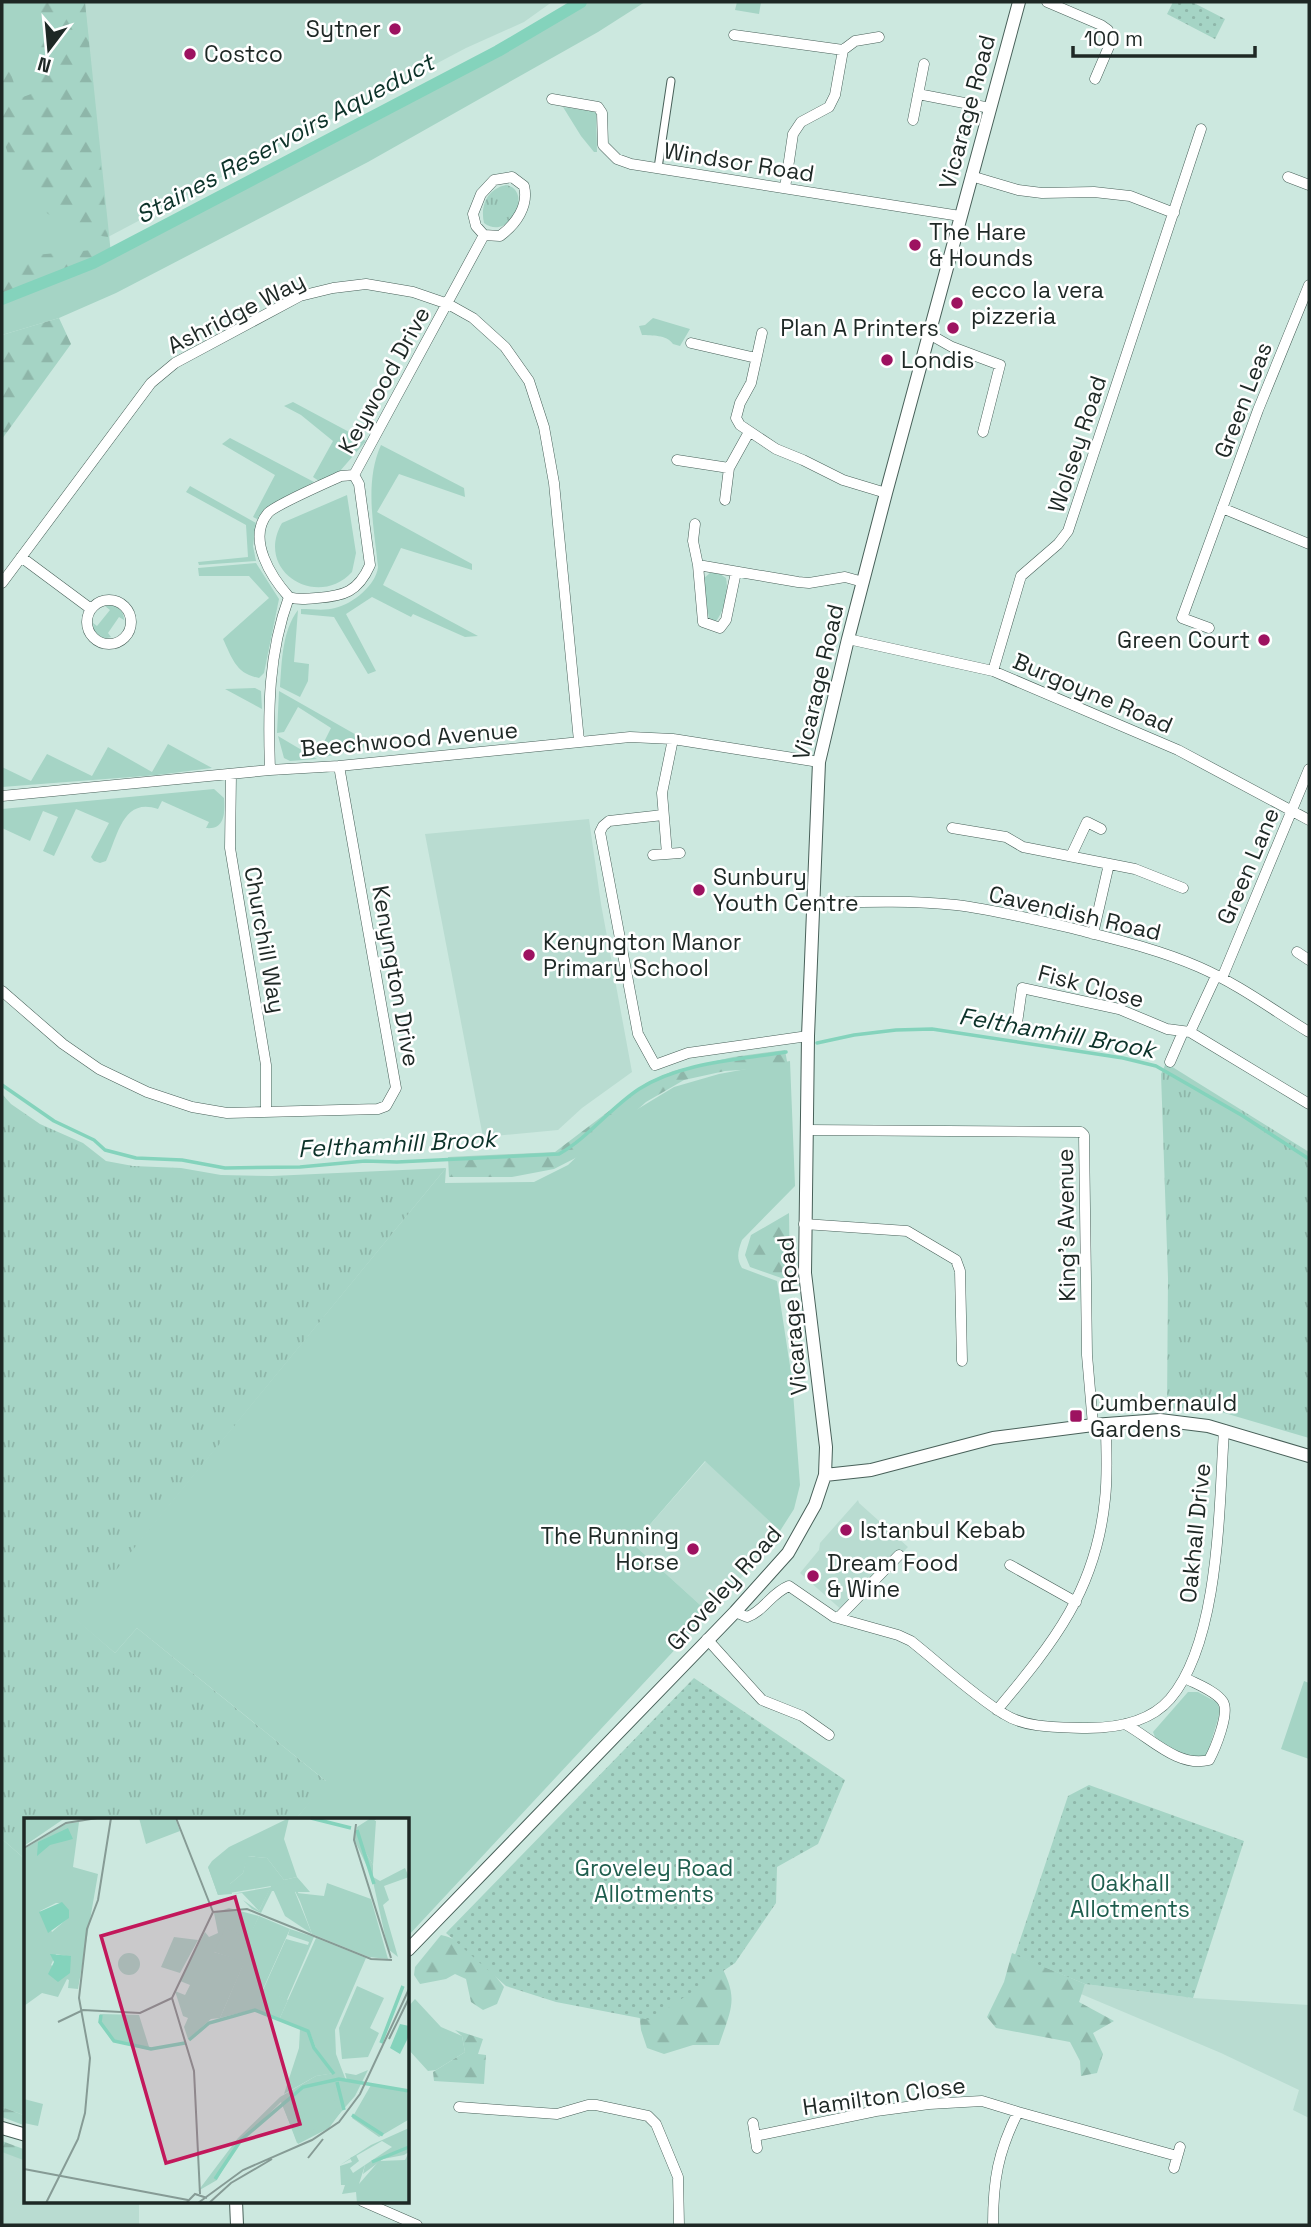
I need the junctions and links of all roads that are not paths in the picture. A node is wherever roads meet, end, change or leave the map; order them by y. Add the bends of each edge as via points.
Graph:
1 (1019, 2) edge
2 (1047, 2) edge
3 (734, 35) dead end
4 (879, 37) dead end
5 (843, 51) junction
6 (924, 64) dead end
7 (1096, 79) dead end
8 (671, 81) dead end
9 (918, 94) junction
10 (552, 99) dead end
11 (990, 108) junction
12 (913, 120) dead end
13 (1201, 129) dead end
14 (658, 168) junction
15 (971, 176) junction
16 (1288, 177) dead end
17 (1309, 185) edge
18 (785, 188) junction
19 (1174, 213) junction
20 (960, 216) junction
21 (484, 235) junction
22 (1309, 285) edge
23 (448, 304) junction
24 (1305, 309) edge
25 (762, 333) dead end
26 (929, 334) junction
27 (691, 343) dead end
28 (757, 358) junction
29 (749, 432) junction
30 (983, 432) dead end
31 (677, 460) dead end
32 (729, 468) junction
33 (354, 475) junction
34 (886, 493) junction
35 (725, 500) dead end
36 (1222, 508) junction
37 (695, 524) dead end
38 (1309, 544) edge
39 (22, 557) junction
40 (698, 565) junction
41 (736, 572) junction
42 (863, 582) junction
43 (2, 583) edge
44 (289, 597) junction
45 (91, 609) junction
46 (1209, 628) dead end
47 (848, 639) junction
48 (993, 671) junction
49 (673, 739) junction
50 (579, 741) junction
51 (819, 762) junction
52 (339, 766) junction
53 (1309, 769) edge
54 (270, 770) junction
55 (231, 774) junction
56 (2, 796) edge
57 (1293, 811) junction
58 (663, 815) junction
59 (1309, 820) edge
60 (952, 828) dead end
61 (1101, 829) dead end
62 (680, 853) dead end
63 (667, 854) junction
64 (653, 855) dead end
65 (1071, 856) junction
66 (1109, 864) junction
67 (1183, 888) dead end
68 (812, 903) junction
69 (1093, 934) junction
70 (1297, 952) dead end
71 (1309, 960) edge
72 (1219, 977) junction
73 (2, 991) edge
74 (1017, 1023) dead end
75 (1187, 1032) junction
76 (1309, 1032) edge
77 (808, 1036) junction
78 (1170, 1062) dead end
79 (1309, 1104) edge
80 (266, 1112) junction
81 (806, 1130) junction
82 (804, 1224) junction
83 (961, 1361) dead end
84 (1099, 1424) junction
85 (1224, 1430) junction
86 (1309, 1456) edge
87 (825, 1475) junction
88 (900, 1555) dead end
89 (1010, 1565) dead end
90 (1076, 1602) junction
91 (735, 1612) junction
92 (838, 1618) junction
93 (707, 1639) junction
94 (1185, 1678) junction
95 (997, 1710) junction
96 (1125, 1724) junction
97 (829, 1735) dead end
98 (410, 1948) edge
99 (483, 2095) dead end
100 (459, 2106) dead end
101 (482, 2108) junction
102 (1018, 2112) junction
103 (752, 2123) dead end
104 (2, 2128) edge
105 (24, 2134) edge
106 (755, 2137) junction
107 (757, 2148) dead end
108 (1174, 2168) dead end
109 (236, 2202) edge
110 (364, 2202) edge
111 (237, 2225) edge
112 (417, 2225) edge
113 (679, 2225) edge
114 (993, 2225) edge

1 - 11 street, Vicarage Road
2 - 7 street via 1108,30 1110,44
3 - 5 street
4 - 5 street via 855,41
5 - 18 street via 829,107 801,122 793,134
6 - 9 street
8 - 14 street
9 - 11 street
9 - 12 street
10 - 14 street, Windsor Road via 598,107 603,145 617,159
11 - 15 street, Vicarage Road
13 - 19 street, Wolsey Road
14 - 18 street, Windsor Road
15 - 19 street via 1018,190 1130,196
15 - 20 street, Vicarage Road
16 - 17 street
18 - 20 street, Windsor Road
19 - 48 street, Wolsey Road via 1068,531 1021,576
20 - 26 street, Vicarage Road
21 - 21 street via 500,236 518,218 526,194 524,186 512,177 494,180 481,194 473,214
21 - 23 street, Keywood Drive
22 - 24 street, Green Leas
23 - 33 street, Keywood Drive
23 - 39 street, Ashridge Way via 366,284 333,288 300,296 175,363 151,383
23 - 50 street, Ashridge Way via 473,318 505,347 529,381 544,427 554,483
24 - 36 street, Green Leas via 1258,411
25 - 28 street
26 - 30 street via 1000,365
26 - 34 street, Vicarage Road
27 - 28 street
28 - 29 street via 736,418
29 - 32 street
29 - 34 street via 843,480
31 - 32 street
32 - 35 street
33 - 44 street, Keywood Drive via 370,565 364,577 340,596
33 - 44 street, Keywood Drive via 341,476 268,512 260,544 267,566
34 - 42 street, Vicarage Road
36 - 38 street
36 - 46 street, Green Leas via 1182,618
37 - 40 street
39 - 43 street, Ashridge Way
39 - 45 street
40 - 41 street
40 - 41 street via 703,622 720,628 726,620
41 - 42 street via 808,583 845,577
42 - 47 street, Vicarage Road
44 - 54 street via 273,656
45 - 45 street via 88,628 96,639 116,642 127,634 129,613 120,603 106,600
47 - 48 street, Burgoyne Road
47 - 51 street, Vicarage Road
48 - 57 street, Burgoyne Road via 1178,750
49 - 50 street, Beechwood Avenue
49 - 51 street, Beechwood Avenue
49 - 58 street via 662,793
50 - 52 street, Beechwood Avenue
51 - 68 street, Vicarage Road
52 - 54 street, Beechwood Avenue
52 - 80 street, Kenyngton Drive via 396,1088 386,1106 378,1109
53 - 57 street, Green Lane
54 - 55 street, Beechwood Avenue
55 - 56 street, Beechwood Avenue
55 - 80 street, Churchill Way via 230,848 267,1065
57 - 59 street, Burgoyne Road
57 - 72 street, Green Lane
58 - 63 street
58 - 77 street via 609,821 600,832 638,1034 655,1065 688,1053
60 - 65 street via 1006,837 1023,847
61 - 65 street via 1087,822
62 - 63 street
63 - 64 street
65 - 66 street
66 - 67 street
66 - 69 street
68 - 69 street, Cavendish Road via 955,905
68 - 77 street, Vicarage Road
69 - 72 street, Cavendish Road via 1162,953
70 - 71 street
72 - 75 street, Green Lane
72 - 76 street, Cavendish Road
73 - 80 street, Kenyngton Drive via 63,1044 99,1069 146,1092 227,1113
74 - 75 street, Fisk Close via 1022,988 1119,1009 1167,1029
75 - 78 street
75 - 79 street
77 - 81 street, Vicarage Road
81 - 82 street, Vicarage Road
81 - 84 street, King's Avenue via 1084,1135 1087,1355
82 - 83 street via 907,1231 956,1260
82 - 87 street, Vicarage Road
84 - 85 street via 1160,1420
84 - 87 street via 993,1438 864,1472
84 - 90 street via 1105,1498 1097,1549
85 - 86 street
85 - 94 street, Oakhall Drive via 1211,1599
87 - 91 street, Groveley Road via 816,1505 788,1553
88 - 92 street
89 - 90 street
90 - 95 street via 1063,1628
91 - 92 street, Oakhall Drive via 747,1617 756,1614 778,1590 789,1586
91 - 93 street, Groveley Road
92 - 95 street, Oakhall Drive via 911,1642
93 - 97 street via 762,1700 802,1716
93 - 98 street, Groveley Road
94 - 96 street, Oakhall Drive via 1169,1701 1145,1718
94 - 96 street via 1222,1700 1226,1710 1209,1760 1198,1763 1164,1751
95 - 96 street, Oakhall Drive via 1029,1724
99 - 101 street
100 - 101 street
101 - 113 street via 557,2115 596,2105 648,2116 656,2124 678,2177
102 - 106 street, Hamilton Close via 982,2101 929,2104
102 - 108 street, Hamilton Close via 1178,2152
102 - 114 street via 996,2169
103 - 106 street
104 - 105 street
106 - 107 street
109 - 111 street
110 - 112 street

